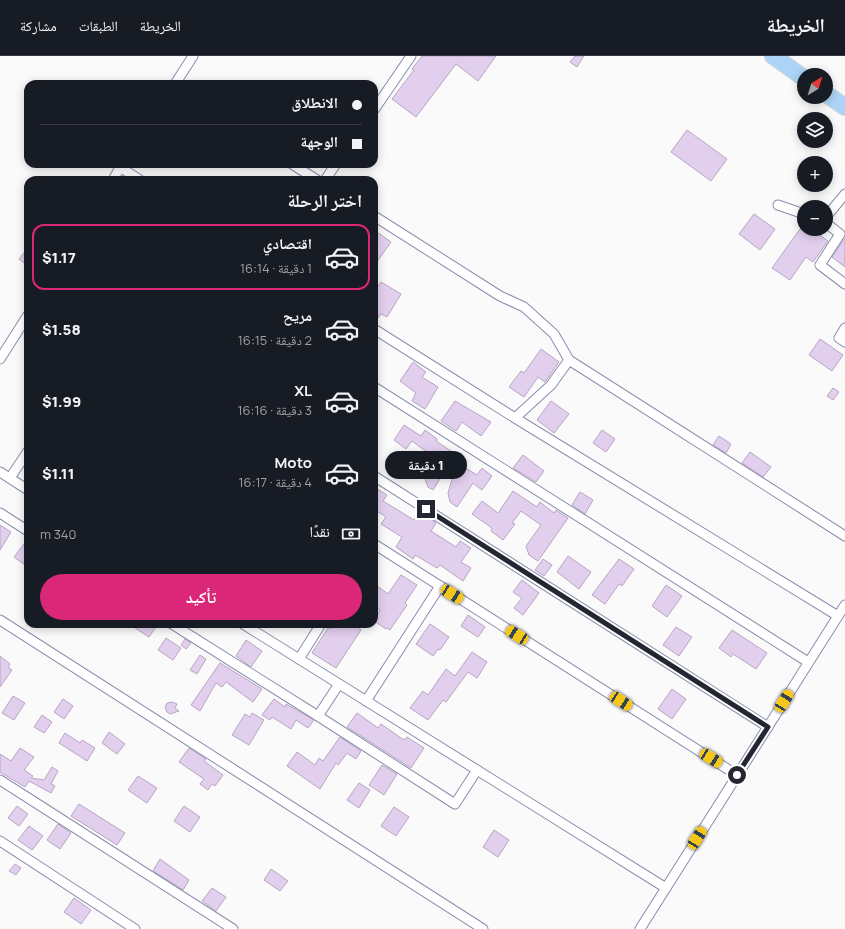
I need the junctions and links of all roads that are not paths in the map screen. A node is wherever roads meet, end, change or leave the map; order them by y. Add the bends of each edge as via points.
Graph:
1 (193, 56) edge
2 (411, 56) edge
3 (773, 56) edge
4 (797, 73) edge
5 (178, 80) edge
6 (833, 99) edge
7 (378, 104) edge
8 (845, 107) edge
9 (124, 168) edge
10 (298, 168) edge
11 (135, 176) edge
12 (311, 176) edge
13 (845, 194) edge
14 (778, 205) dead end
15 (833, 209) edge
16 (797, 212) edge
17 (378, 219) edge
18 (833, 228) edge
19 (845, 284) edge
20 (24, 324) edge
21 (845, 328) edge
22 (378, 332) edge
23 (845, 342) edge
24 (0, 359) edge
25 (569, 360) junction
26 (378, 390) edge
27 (515, 418) junction
28 (24, 457) edge
29 (0, 472) edge
30 (10, 478) junction
31 (378, 479) edge
32 (24, 487) edge
33 (0, 513) edge
34 (24, 528) edge
35 (845, 536) edge
36 (378, 547) edge
37 (440, 586) junction
38 (845, 605) edge
39 (838, 616) junction
40 (0, 620) edge
41 (178, 628) edge
42 (249, 628) edge
43 (318, 628) edge
44 (299, 659) junction
45 (808, 662) junction
46 (339, 684) junction
47 (366, 701) junction
48 (318, 716) junction
49 (768, 727) junction
50 (477, 770) junction
51 (737, 775) junction
52 (0, 780) edge
53 (0, 841) edge
54 (666, 888) junction
55 (222, 926) edge
56 (134, 929) edge
57 (234, 929) edge
58 (483, 929) edge
59 (640, 929) edge

1 - 5 street
2 - 7 street
3 - 4 highway
6 - 8 highway
9 - 11 street
10 - 12 street
13 - 15 street
14 - 16 street
17 - 25 street via 500,296 524,306 554,334
18 - 19 street via 840,234 820,265
20 - 24 street
21 - 23 street via 839,338
22 - 27 street
25 - 27 street via 551,385
25 - 35 street
26 - 45 street
27 - 39 street
28 - 30 street
29 - 30 street
30 - 32 street
31 - 49 street
33 - 34 street
36 - 37 street
37 - 47 street
37 - 51 street
38 - 39 street
39 - 45 street
40 - 58 street
41 - 48 street
42 - 44 street
43 - 44 street
44 - 46 street
45 - 49 street
46 - 47 street
46 - 48 street
47 - 50 street
48 - 50 street via 455,804
49 - 51 street
50 - 54 street
51 - 54 street
52 - 55 street
53 - 56 street
54 - 59 street
55 - 57 street

